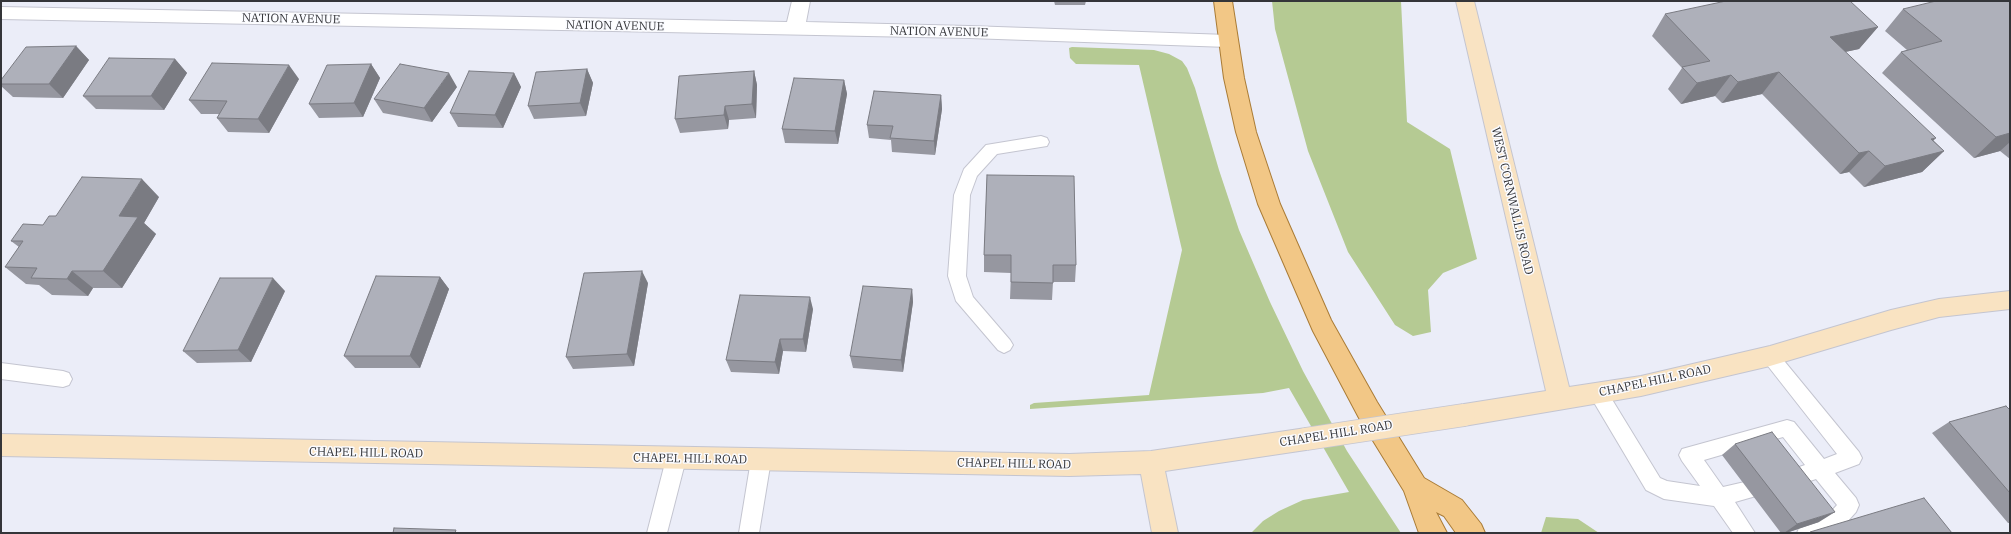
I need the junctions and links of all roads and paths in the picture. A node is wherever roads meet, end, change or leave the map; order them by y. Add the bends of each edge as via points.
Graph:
1 (801, 1) edge
2 (1223, 1) edge
3 (1465, 1) edge
4 (1, 13) edge
5 (794, 29) junction
6 (1228, 41) junction
7 (1041, 142) dead end
8 (2010, 300) edge
9 (1004, 345) dead end
10 (1770, 356) junction
11 (1, 371) edge
12 (63, 379) dead end
13 (1598, 394) junction
14 (1560, 400) junction
15 (1, 445) edge
16 (676, 459) junction
17 (761, 460) junction
18 (1151, 462) junction
19 (1821, 469) junction
20 (1786, 480) edge
21 (1415, 486) junction
22 (1749, 490) dead end
23 (1718, 497) junction
24 (657, 533) edge
25 (750, 533) edge
26 (1166, 533) edge
27 (1434, 533) edge
28 (1472, 533) edge
29 (1744, 533) edge
30 (1807, 533) edge

1 - 5 street
2 - 6 main road
3 - 14 street, WEST CORNWALLIS ROAD
4 - 5 street, NATION AVENUE
5 - 6 street, NATION AVENUE
6 - 21 main road via 1246,132 1269,204 1286,246 1321,324 1368,410
7 - 9 lane via 992,149 970,173 962,195 957,276 965,301
8 - 10 street, CHAPEL HILL ROAD via 1939,308
10 - 13 street, CHAPEL HILL ROAD
10 - 19 lane via 1852,458
11 - 12 lane
13 - 14 street, CHAPEL HILL ROAD
13 - 23 lane via 1653,484 1664,490
14 - 18 street, CHAPEL HILL ROAD, bridge
15 - 16 street, CHAPEL HILL ROAD
16 - 17 street, CHAPEL HILL ROAD
16 - 24 lane
17 - 18 street, CHAPEL HILL ROAD via 1069,465
17 - 25 lane
18 - 26 street
19 - 20 lane
19 - 23 lane via 1787,428 1689,455
19 - 30 lane via 1849,505 1831,525
21 - 27 main road via 1426,523
21 - 28 main road via 1453,508
22 - 23 lane
23 - 29 lane

